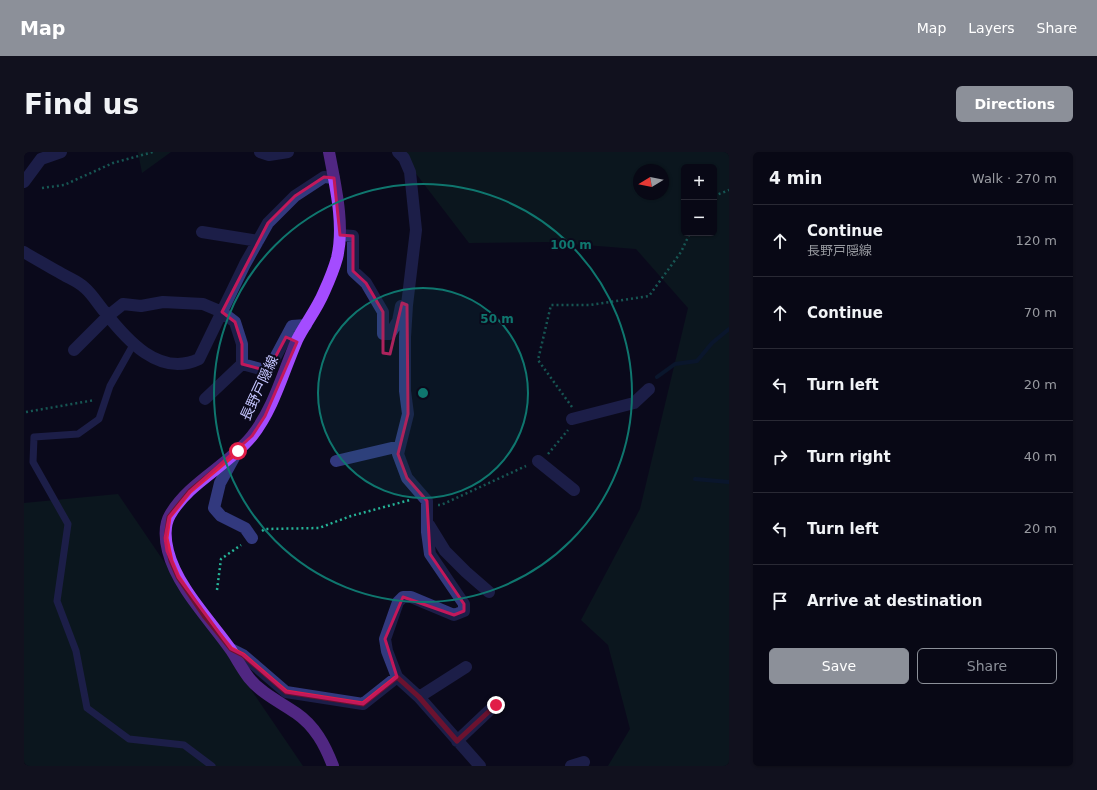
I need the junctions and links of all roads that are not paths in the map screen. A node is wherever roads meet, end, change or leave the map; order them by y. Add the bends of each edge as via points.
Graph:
1 (61, 152) edge
2 (260, 152) edge
3 (288, 152) edge
4 (328, 152) edge
5 (398, 152) edge
6 (334, 178) junction
7 (24, 182) edge
8 (202, 232) dead end
9 (340, 235) junction
10 (258, 242) junction
11 (24, 252) edge
12 (407, 304) junction
13 (222, 312) junction
14 (108, 316) junction
15 (306, 325) junction
16 (133, 345) junction
17 (74, 350) dead end
18 (242, 364) junction
19 (649, 390) dead end
20 (205, 399) dead end
21 (572, 419) road end
22 (400, 446) junction
23 (238, 451) junction
24 (538, 461) road end
25 (336, 462) dead end
26 (574, 490) dead end
27 (427, 523) junction
28 (252, 538) road end
29 (489, 592) dead end
30 (231, 649) junction
31 (466, 667) dead end
32 (397, 677) junction
33 (419, 697) junction
34 (496, 705) dead end
35 (457, 741) junction
36 (584, 762) dead end
37 (212, 766) edge
38 (333, 766) edge
39 (480, 766) edge
40 (571, 766) edge

1 - 7 street via 41,159
2 - 3 street via 269,155
4 - 6 main road, 長野戸隠線
5 - 12 street via 404,158 410,172 416,230
6 - 9 main road, 長野戸隠線
6 - 10 street via 324,177 295,196 268,223
8 - 10 street
9 - 12 street via 353,236 353,271 366,283 383,312 383,334 390,334 398,321 402,303
9 - 15 main road, 長野戸隠線 via 337,258 324,294
10 - 13 street
11 - 14 street via 85,288
12 - 22 street via 405,391 408,414
13 - 14 street via 203,304 162,302 142,306 123,304
13 - 16 street via 199,358 190,363 165,362 147,355
13 - 18 street via 235,322 242,344
14 - 16 street
14 - 17 street
15 - 18 street via 292,326 268,371
15 - 23 main road, 長野戸隠線 via 265,416
16 - 37 lane via 110,386 99,419 78,434 34,437 33,462 68,524 57,601 76,651 87,708 129,739 184,745
18 - 20 street
19 - 21 street via 634,403
22 - 25 street
22 - 27 street via 398,454 407,478 427,501
23 - 28 street via 220,483 214,508 221,516 245,528
23 - 30 main road, 長野戸隠線 via 190,491 176,507 169,517 166,538 178,577
24 - 26 street
27 - 29 street via 445,551
27 - 32 street via 430,554 464,604 464,611 454,615 411,597 403,597 398,602 385,639
30 - 32 street via 243,655 286,692 363,704
30 - 38 main road, 長野戸隠線 via 249,678 275,700 297,713 314,730 325,746
31 - 33 street
32 - 33 street
33 - 35 street
34 - 35 street
35 - 39 street
36 - 40 street

